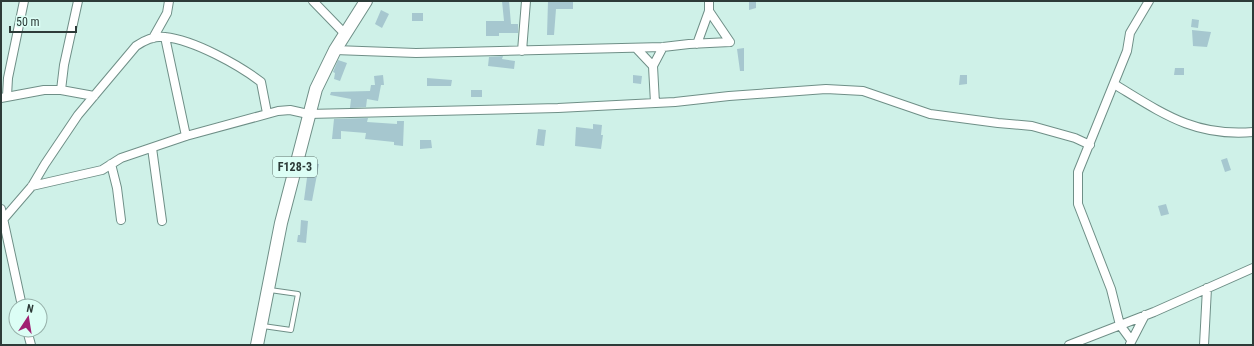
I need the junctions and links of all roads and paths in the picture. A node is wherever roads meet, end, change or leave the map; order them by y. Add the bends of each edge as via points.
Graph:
1 (24, 1) edge
2 (78, 1) edge
3 (169, 1) edge
4 (313, 1) edge
5 (366, 1) edge
6 (526, 1) edge
7 (709, 1) edge
8 (1149, 1) edge
9 (709, 11) junction
10 (345, 34) junction
11 (166, 37) junction
12 (153, 38) junction
13 (697, 44) junction
14 (663, 47) junction
15 (636, 48) junction
16 (335, 50) junction
17 (522, 51) junction
18 (653, 66) junction
19 (1114, 84) junction
20 (61, 90) junction
21 (94, 96) junction
22 (4, 97) edge
23 (655, 103) junction
24 (267, 113) junction
25 (308, 114) junction
26 (1253, 132) edge
27 (186, 136) junction
28 (1090, 145) junction
29 (152, 148) junction
30 (111, 164) junction
31 (32, 186) junction
32 (1, 209) edge
33 (2, 220) edge
34 (121, 220) dead end
35 (162, 221) dead end
36 (1253, 268) edge
37 (1207, 288) junction
38 (268, 290) junction
39 (20, 298) edge
40 (1145, 315) junction
41 (1120, 325) junction
42 (260, 326) junction
43 (1130, 342) edge
44 (257, 345) edge
45 (1069, 345) edge
46 (1204, 345) edge

1 - 22 street
2 - 20 street
3 - 12 street via 167,13
4 - 10 street
5 - 10 main road, F128-3
6 - 17 street
7 - 9 street
8 - 19 street via 1130,33 1127,51
9 - 13 street
9 - 13 street via 730,42
10 - 16 main road, F128-3
11 - 12 street
11 - 24 street via 198,47 246,71 261,82
11 - 27 street
12 - 21 street via 136,46
13 - 14 street
14 - 15 street
14 - 18 street
15 - 17 street
15 - 18 street
16 - 17 street via 416,54
16 - 25 main road, F128-3 via 316,89
18 - 23 street
19 - 26 street via 1167,116 1191,126 1238,133
19 - 28 street
20 - 21 street
20 - 22 street via 44,90
21 - 31 street
23 - 25 street
23 - 28 street via 826,88 863,91 930,114 1032,126 1076,138
24 - 25 street via 290,110
24 - 27 street
25 - 38 main road, F128-3 via 281,223
27 - 29 street
28 - 41 street via 1078,172 1078,204 1111,289
29 - 30 street
29 - 35 street
30 - 31 street via 102,170
30 - 34 street
31 - 33 street
32 - 33 street
33 - 39 street
36 - 37 street
37 - 40 street
37 - 46 street
38 - 42 main road, F128-3
38 - 42 lane via 298,294 291,330
40 - 41 street
40 - 43 street
41 - 43 street
41 - 45 street
42 - 44 main road, F128-3

